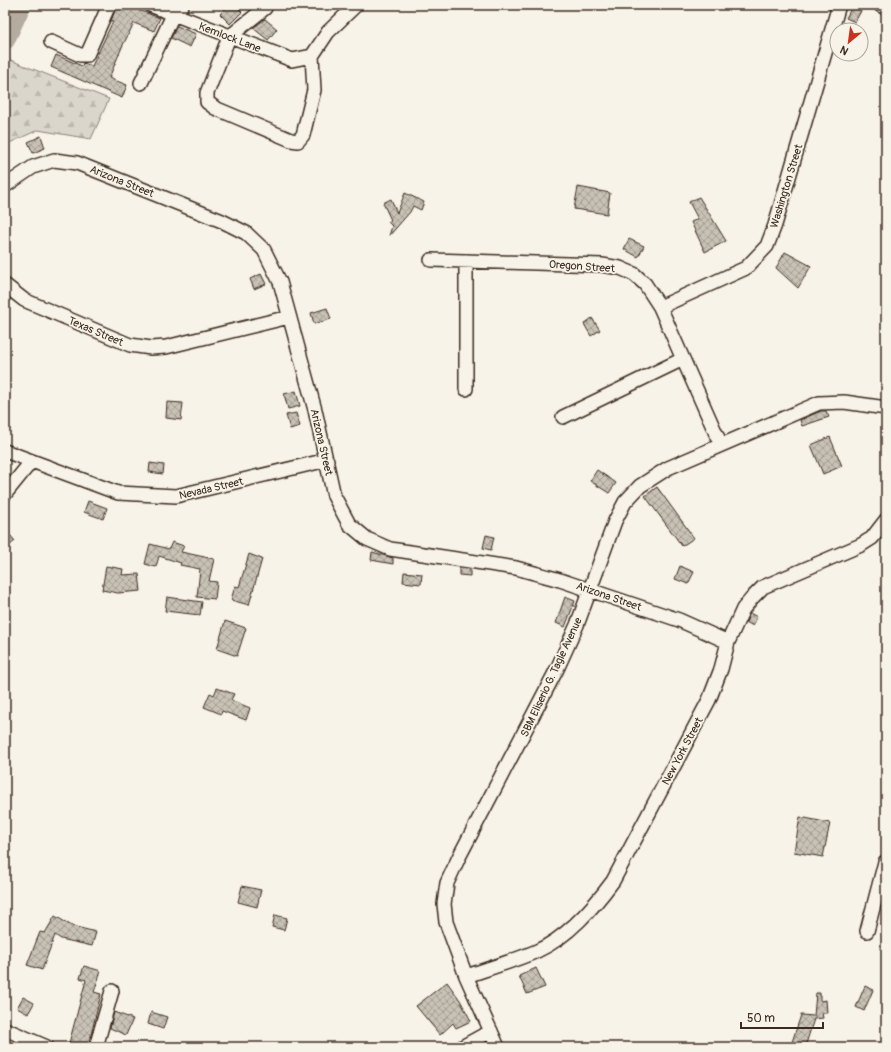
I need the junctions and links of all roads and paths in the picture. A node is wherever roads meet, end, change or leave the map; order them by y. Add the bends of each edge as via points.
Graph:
1 (109, 5) edge
2 (150, 5) edge
3 (182, 5) edge
4 (839, 5) edge
5 (880, 5) edge
6 (355, 6) edge
7 (265, 8) dead end
8 (886, 8) edge
9 (173, 15) junction
10 (228, 37) junction
11 (51, 42) dead end
12 (312, 56) junction
13 (141, 83) dead end
14 (5, 186) edge
15 (431, 260) dead end
16 (466, 261) junction
17 (5, 285) edge
18 (660, 307) junction
19 (289, 317) junction
20 (683, 360) junction
21 (466, 389) dead end
22 (886, 408) edge
23 (563, 417) dead end
24 (721, 445) junction
25 (5, 451) edge
26 (326, 460) junction
27 (31, 462) junction
28 (5, 494) edge
29 (886, 520) edge
30 (588, 590) junction
31 (728, 642) junction
32 (885, 862) edge
33 (884, 876) edge
34 (867, 931) dead end
35 (466, 976) junction
36 (112, 991) dead end
37 (5, 1029) edge
38 (491, 1031) junction
39 (47, 1047) edge
40 (96, 1047) edge
41 (462, 1047) edge
42 (498, 1047) edge

1 - 11 street via 87,55 80,55
2 - 9 street, Kemlock Lane
3 - 9 street
4 - 18 street, Washington Street via 767,246 746,268
5 - 8 street
6 - 12 street via 328,32
7 - 10 street
9 - 10 street, Kemlock Lane
9 - 13 street
10 - 12 street, Kemlock Lane via 292,60
10 - 12 street via 207,93 207,102 215,108 291,140 298,141 303,135 314,90
14 - 19 street, Arizona Street via 33,167 54,160 77,163 222,221 246,233 264,250 280,282
15 - 16 street, Oregon Street
16 - 18 street, Oregon Street via 602,265 620,268 634,274 645,284
16 - 21 street
17 - 19 street, Texas Street via 24,300 130,346 166,347
18 - 20 street, Oregon Street
19 - 26 street, Arizona Street
20 - 23 street
20 - 24 street, Oregon Street
22 - 24 street, SBM Eliserio G. Tagle Avenue via 844,402 819,403
24 - 30 street, SBM Eliserio G. Tagle Avenue via 668,468 640,486 625,502 615,520
25 - 27 street, Nevada Street
26 - 27 street, Nevada Street via 176,496 118,493
26 - 30 street, Arizona Street via 334,496 349,524 367,539 390,549 516,568
27 - 28 street
29 - 31 street, New York Street via 872,538 862,545 763,587 743,609
30 - 31 street, Arizona Street via 679,620
30 - 35 street, SBM Eliserio G. Tagle Avenue via 577,625 554,675 448,882 444,904 446,922
31 - 35 street, New York Street via 709,700 613,881 598,902 580,920 537,951
32 - 33 street
33 - 34 street
35 - 38 street, SBM Eliserio G. Tagle Avenue
36 - 40 street
37 - 39 street
38 - 41 street
38 - 42 street, SBM Eliserio G. Tagle Avenue

